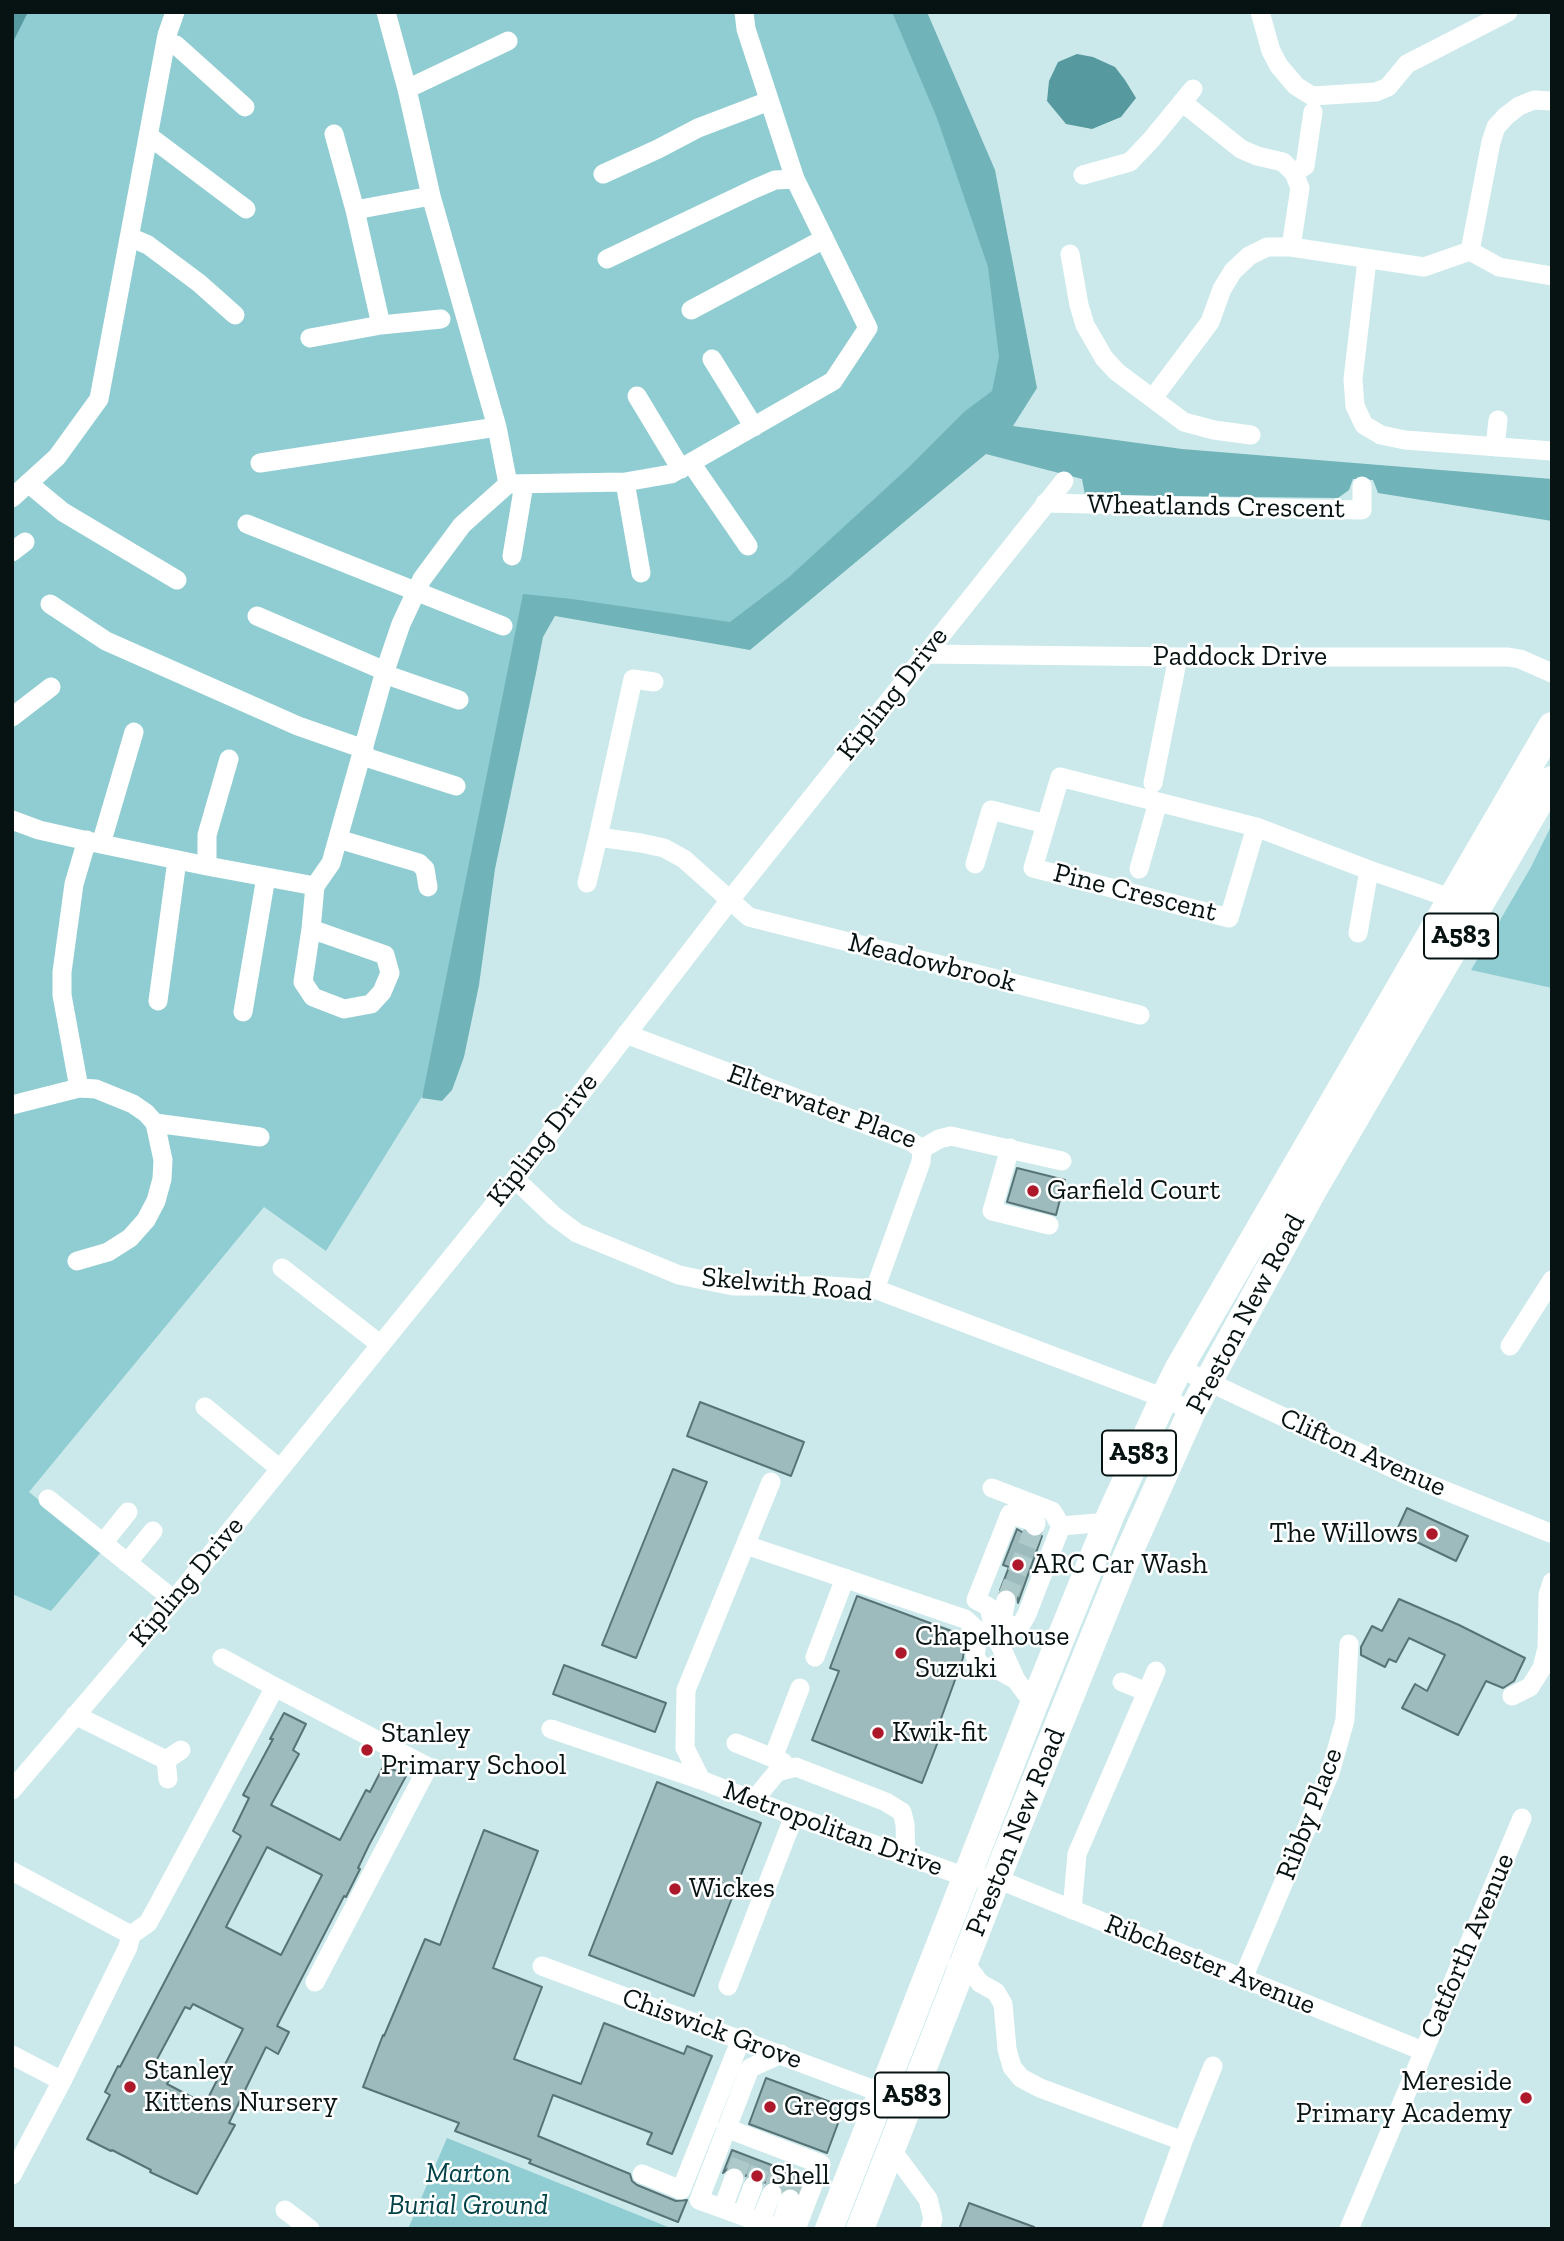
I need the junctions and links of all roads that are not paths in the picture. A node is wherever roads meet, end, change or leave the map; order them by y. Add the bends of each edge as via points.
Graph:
1 (176, 12) edge
2 (386, 12) edge
3 (744, 12) edge
4 (1260, 12) edge
5 (1508, 12) edge
6 (508, 41) dead end
7 (165, 45) junction
8 (407, 89) junction
9 (769, 101) junction
10 (1552, 101) edge
11 (246, 107) dead end
12 (1313, 112) dead end
13 (334, 134) dead end
14 (149, 136) junction
15 (1294, 173) junction
16 (603, 174) dead end
17 (1083, 175) dead end
18 (795, 179) junction
19 (431, 196) junction
20 (246, 209) dead end
21 (355, 211) junction
22 (130, 237) junction
23 (824, 239) junction
24 (1291, 247) junction
25 (1470, 251) junction
26 (1070, 254) dead end
27 (607, 259) dead end
28 (1367, 260) junction
29 (1552, 276) edge
30 (691, 310) dead end
31 (235, 315) dead end
32 (441, 319) dead end
33 (381, 325) junction
34 (310, 338) dead end
35 (712, 359) dead end
36 (638, 396) dead end
37 (1153, 398) junction
38 (1498, 420) dead end
39 (496, 427) junction
40 (754, 427) junction
41 (1251, 435) dead end
42 (1495, 447) junction
43 (1552, 451) edge
44 (260, 463) dead end
45 (686, 466) junction
46 (1064, 481) dead end
47 (625, 482) junction
48 (29, 484) junction
49 (516, 484) junction
50 (1362, 486) dead end
51 (12, 498) edge
52 (1045, 503) junction
53 (247, 524) dead end
54 (748, 546) dead end
55 (512, 556) dead end
56 (641, 573) dead end
57 (177, 580) dead end
58 (417, 591) junction
59 (50, 604) dead end
60 (257, 616) dead end
61 (503, 626) dead end
62 (926, 654) junction
63 (1178, 657) junction
64 (385, 673) junction
65 (1552, 673) edge
66 (654, 682) dead end
67 (51, 687) dead end
68 (459, 700) dead end
69 (12, 717) edge
70 (1552, 726) edge
71 (134, 732) dead end
72 (363, 753) junction
73 (229, 759) dead end
74 (1552, 780) edge
75 (456, 786) dead end
76 (1155, 792) junction
77 (12, 820) edge
78 (1046, 824) junction
79 (1256, 827) junction
80 (598, 836) junction
81 (338, 839) junction
82 (94, 842) junction
83 (177, 860) junction
84 (975, 864) dead end
85 (207, 866) junction
86 (1139, 869) dead end
87 (1369, 870) junction
88 (584, 875) dead end
89 (266, 877) junction
90 (314, 886) junction
91 (428, 887) dead end
92 (1453, 899) junction
93 (730, 900) junction
94 (311, 929) junction
95 (1358, 933) dead end
96 (158, 1001) dead end
97 (243, 1013) dead end
98 (1140, 1014) dead end
99 (626, 1034) junction
100 (79, 1088) junction
101 (12, 1105) edge
102 (155, 1123) junction
103 (260, 1137) dead end
104 (1010, 1148) junction
105 (922, 1150) junction
106 (1062, 1161) dead end
107 (515, 1179) junction
108 (1049, 1225) dead end
109 (77, 1261) dead end
110 (282, 1268) dead end
111 (1552, 1280) edge
112 (875, 1289) junction
113 (381, 1345) junction
114 (1510, 1346) dead end
115 (1179, 1368) junction
116 (1208, 1382) junction
117 (1164, 1398) junction
118 (205, 1407) dead end
119 (1192, 1411) junction
120 (280, 1469) junction
121 (772, 1482) dead end
122 (992, 1488) dead end
123 (48, 1499) dead end
124 (128, 1513) dead end
125 (1108, 1522) junction
126 (1035, 1526) dead end
127 (1060, 1526) junction
128 (153, 1531) dead end
129 (1551, 1534) edge
130 (103, 1543) junction
131 (746, 1545) junction
132 (127, 1563) junction
133 (845, 1578) junction
134 (1552, 1582) edge
135 (174, 1600) junction
136 (1006, 1600) tunnel mouth
137 (1027, 1614) junction
138 (1349, 1644) dead end
139 (815, 1657) dead end
140 (222, 1658) dead end
141 (1007, 1662) junction
142 (1156, 1671) dead end
143 (1016, 1680) junction
144 (1122, 1682) dead end
145 (275, 1687) junction
146 (800, 1688) dead end
147 (1147, 1692) junction
148 (1512, 1696) dead end
149 (1034, 1704) junction
150 (75, 1715) junction
151 (551, 1729) dead end
152 (736, 1743) dead end
153 (773, 1758) junction
154 (172, 1763) dead end
155 (796, 1767) junction
156 (701, 1780) junction
157 (12, 1790) edge
158 (754, 1800) junction
159 (794, 1816) junction
160 (1522, 1818) dead end
161 (906, 1856) junction
162 (12, 1871) edge
163 (966, 1877) junction
164 (997, 1879) junction
165 (1072, 1910) junction
166 (131, 1935) junction
167 (542, 1966) dead end
168 (955, 1971) junction
169 (1243, 1978) junction
170 (315, 1982) dead end
171 (728, 1986) dead end
172 (741, 2039) junction
173 (1423, 2051) junction
174 (781, 2054) junction
175 (12, 2055) edge
176 (1213, 2066) dead end
177 (62, 2081) junction
178 (883, 2093) junction
179 (909, 2103) junction
180 (737, 2139) junction
181 (1183, 2141) junction
182 (891, 2149) junction
183 (642, 2174) dead end
184 (12, 2175) edge
185 (727, 2175) tunnel mouth
186 (753, 2186) tunnel mouth
187 (781, 2196) tunnel mouth
188 (724, 2209) junction
189 (285, 2210) dead end
190 (773, 2226) edge
191 (310, 2229) edge
192 (796, 2229) edge
193 (829, 2229) edge
194 (860, 2229) edge
195 (930, 2229) edge
196 (1151, 2229) edge
197 (1349, 2229) edge

1 - 7 street
2 - 8 street
3 - 9 street
4 - 5 street via 1279,66 1312,96 1376,92 1388,87 1407,64
6 - 8 street
7 - 11 street via 176,45
7 - 14 street
8 - 19 street
9 - 16 street via 698,128
9 - 18 street
10 - 25 street via 1534,100 1519,106 1496,127
12 - 15 street via 1305,166
13 - 21 street
14 - 20 street
14 - 22 street
15 - 17 street via 1283,162 1241,149 1188,95 1130,162
15 - 24 street via 1300,188
18 - 23 street
18 - 27 street via 775,180
19 - 21 street
19 - 39 street
21 - 33 street
22 - 31 street via 148,245
22 - 48 street via 99,398 57,457
23 - 30 street
23 - 40 street via 868,328 833,382
24 - 28 street
24 - 37 street via 1267,247 1233,271 1210,322
25 - 28 street via 1424,267
25 - 29 street via 1499,267
26 - 37 street via 1079,305 1094,343 1118,373
28 - 42 street via 1353,379 1355,406 1364,425 1381,435 1405,440
32 - 33 street
33 - 34 street
35 - 40 street
36 - 45 street
37 - 41 street via 1184,422
38 - 42 street
39 - 44 street
39 - 49 street
40 - 45 street
42 - 43 street
45 - 47 street via 671,474
45 - 54 street
46 - 52 street, Kipling Drive
47 - 49 street
47 - 56 street
48 - 51 street
48 - 57 street via 62,512
49 - 55 street
49 - 58 street via 462,524
50 - 52 street, Wheatlands Crescent via 1362,510
52 - 62 street, Kipling Drive
53 - 58 street
58 - 61 street
58 - 64 street
59 - 72 street via 106,641
60 - 64 street
62 - 63 street, Paddock Drive
62 - 93 street, Kipling Drive
63 - 65 street, Paddock Drive via 1508,657
63 - 76 street
64 - 68 street
64 - 72 street
66 - 80 street via 633,679
67 - 69 street
70 - 92 highway, Preston New Road / A583
71 - 82 street
72 - 75 street
72 - 81 street
73 - 85 street via 207,835
74 - 116 highway, Preston New Road / A583 via 1313,1190
76 - 78 street, Pine Crescent via 1060,777
76 - 79 street, Pine Crescent
76 - 86 street
77 - 82 street
78 - 79 street, Pine Crescent via 1033,867 1229,918
78 - 84 street via 991,810
79 - 87 street, Pine Crescent
80 - 88 street
80 - 93 street, Meadowbrook via 664,848 684,859
81 - 90 street via 331,863
81 - 91 street via 419,863 425,869
82 - 83 street
82 - 100 street via 74,884 62,972
83 - 85 street
83 - 96 street
85 - 89 street
87 - 92 street
87 - 95 street
89 - 90 street
89 - 97 street
90 - 94 street
92 - 115 highway, Preston New Road / A583
93 - 98 street, Meadowbrook via 749,917
93 - 99 street, Kipling Drive
94 - 94 street via 303,982 313,997 344,1009 371,1004 390,973 385,955
99 - 105 street, Elterwater Place via 910,1141
99 - 107 street, Kipling Drive
100 - 101 street
100 - 102 street via 96,1089 133,1104
102 - 103 street
102 - 109 street via 162,1179 146,1220 108,1252
104 - 105 street, Elterwater Place via 951,1136
104 - 106 street, Elterwater Place
104 - 108 street via 992,1211
105 - 112 street
107 - 112 street, Skelwith Road via 577,1233 680,1275 733,1286
107 - 113 street, Kipling Drive
110 - 113 street
111 - 114 street
112 - 117 street, Skelwith Road
113 - 120 street, Kipling Drive
115 - 116 street, Clifton Avenue
115 - 117 highway, Preston New Road / A583
116 - 119 highway, Preston New Road / A583
116 - 129 street, Clifton Avenue via 1409,1476
117 - 119 street, Skelwith Road
117 - 125 highway, Preston New Road / A583
118 - 120 street
119 - 164 highway, Preston New Road / A583 via 1124,1563
120 - 135 street, Kipling Drive
121 - 131 street, Metropolitan Drive
122 - 127 street via 1052,1511
123 - 130 street
124 - 130 street
125 - 127 street
125 - 149 highway, Preston New Road / A583
126 - 141 street via 1010,1514 976,1600 989,1607
127 - 137 street
128 - 132 street
130 - 132 street
131 - 133 street
131 - 156 street, Metropolitan Drive via 686,1690 685,1748
132 - 135 street
133 - 139 street
133 - 143 street via 965,1619 978,1637 975,1656 980,1665
134 - 148 street via 1542,1668 1530,1687
135 - 150 street, Kipling Drive
136 - 137 street via 1004,1623 1014,1627
137 - 141 street
138 - 169 street, Ribby Place via 1345,1720 1330,1773
140 - 145 street
141 - 143 street
142 - 147 street
143 - 149 street
144 - 147 street
145 - 166 street via 148,1923
145 - 170 street via 428,1767
146 - 153 street
147 - 165 street via 1077,1854
149 - 163 highway, Preston New Road / A583
150 - 154 street
150 - 157 street, Kipling Drive
151 - 156 street, Metropolitan Drive
152 - 153 street
153 - 155 street
155 - 158 street via 777,1772
155 - 161 street via 902,1812
156 - 158 street, Metropolitan Drive
158 - 159 street, Metropolitan Drive
159 - 161 street, Metropolitan Drive
159 - 171 street
160 - 173 street, Catforth Avenue
161 - 163 street, Metropolitan Drive
162 - 166 street
163 - 164 street, Metropolitan Drive
163 - 168 highway, Preston New Road / A583
164 - 165 street, Ribchester Avenue
164 - 168 highway, Preston New Road / A583
165 - 169 street, Ribchester Avenue
166 - 177 street
167 - 172 street, Chiswick Grove
168 - 178 highway, Preston New Road / A583 via 920,1992
168 - 179 highway, Preston New Road / A583
168 - 181 street via 996,1992 1003,2004 1012,2067 1021,2078
169 - 173 street, Ribchester Avenue
172 - 174 street, Chiswick Grove
172 - 183 street via 681,2190
173 - 197 street, Catforth Avenue
174 - 178 street, Chiswick Grove
174 - 180 street via 750,2068
175 - 177 street
176 - 181 street
177 - 184 street
178 - 179 street, Chiswick Grove
178 - 193 highway, Preston New Road / A583
179 - 182 highway, Preston New Road / A583
180 - 188 street via 699,2200
180 - 192 street via 785,2159 821,2164
181 - 196 street
182 - 194 highway, Preston New Road / A583
182 - 195 street via 928,2199 933,2219
185 - 188 street
186 - 188 street
187 - 190 street
188 - 190 street
189 - 191 street

